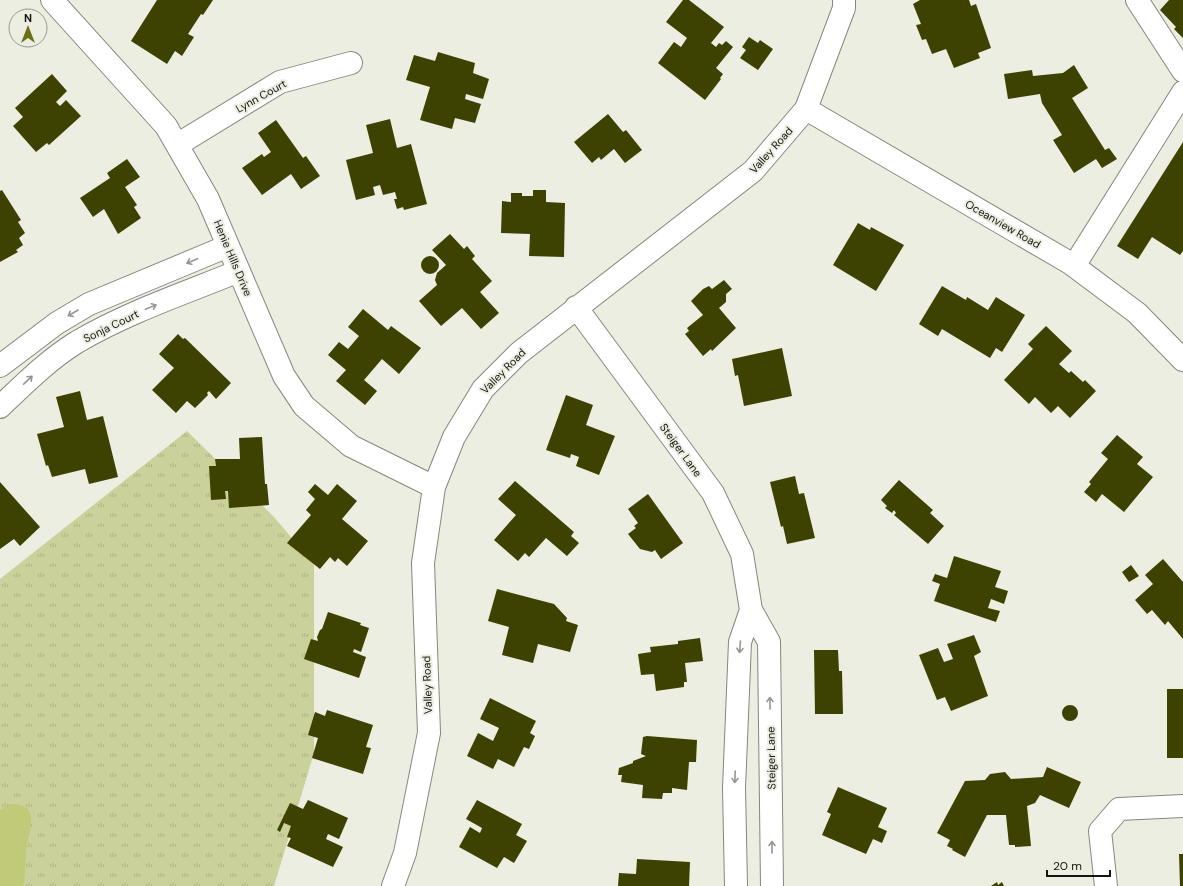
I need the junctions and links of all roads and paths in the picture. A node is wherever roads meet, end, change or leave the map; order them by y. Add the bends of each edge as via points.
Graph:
1 (52, 0) edge
2 (844, 0) edge
3 (1138, 0) edge
4 (351, 62) dead end
5 (1183, 71) edge
6 (1183, 92) edge
7 (806, 109) junction
8 (177, 145) junction
9 (228, 246) junction
10 (1074, 266) junction
11 (239, 271) junction
12 (576, 307) junction
13 (1183, 360) edge
14 (0, 366) edge
15 (0, 407) edge
16 (434, 488) junction
17 (751, 610) junction
18 (1183, 806) edge
19 (393, 886) edge
20 (736, 886) edge
21 (772, 886) edge
22 (1106, 886) edge

1 - 8 street, Henie Hills Drive via 166,126
2 - 7 street, Valley Road via 844,8
3 - 5 street
4 - 8 street, Lynn Court via 280,82
6 - 10 street
7 - 10 street, Oceanview Road
7 - 12 street, Valley Road via 753,172
8 - 9 street, Henie Hills Drive via 208,199
9 - 11 street, Henie Hills Drive
9 -> 14 street via 89,304 56,323
10 - 13 street, Oceanview Road via 1137,314
15 -> 11 street, Sonja Court via 42,367 76,343 117,321
11 - 16 street, Henie Hills Drive via 284,376 304,406 351,446
12 - 16 street, Valley Road via 518,354 483,389 454,437
12 - 17 street, Steiger Lane via 713,493 742,554
16 - 19 street, Valley Road via 422,563 429,733 405,852
17 -> 20 street, Steiger Lane via 740,642 734,788
21 -> 17 street, Steiger Lane via 769,642
18 - 22 street via 1119,809 1100,831

